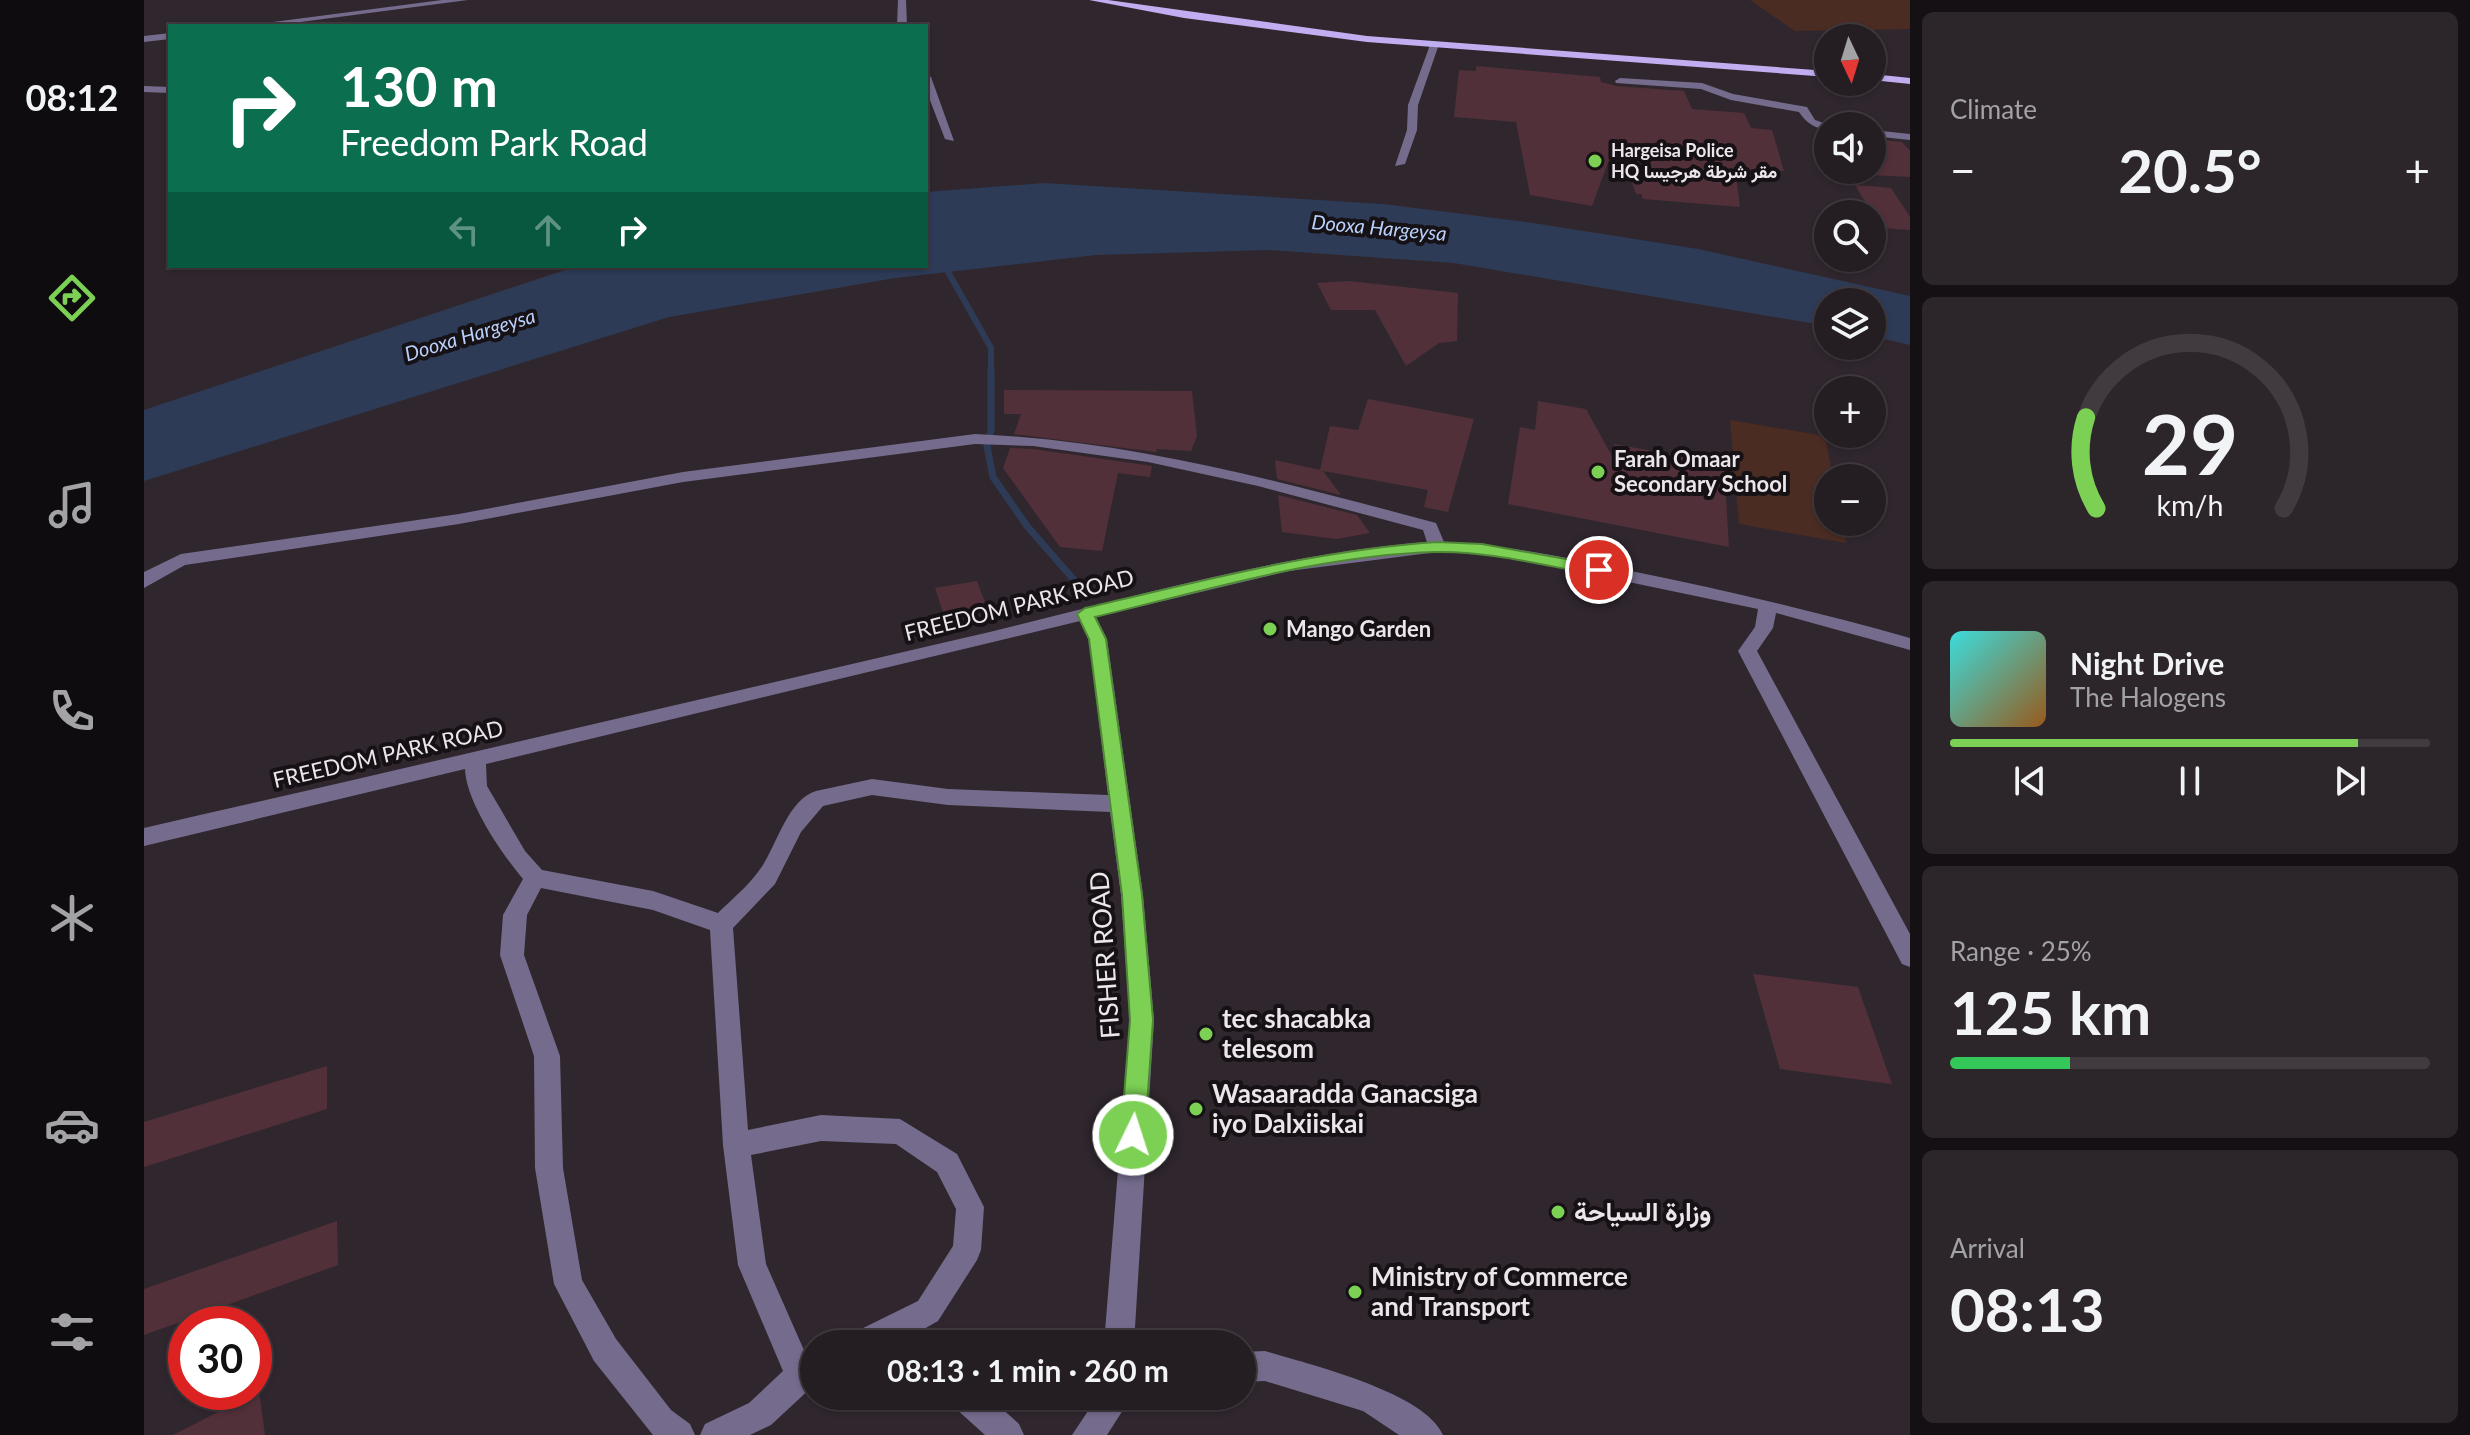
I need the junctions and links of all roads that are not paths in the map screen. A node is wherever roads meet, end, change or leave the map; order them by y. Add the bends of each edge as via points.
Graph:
1 (464, 0) edge
2 (902, 0) edge
3 (1093, 0) edge
4 (264, 24) edge
5 (902, 24) edge
6 (168, 36) edge
7 (144, 39) edge
8 (1433, 47) junction
9 (1814, 73) edge
10 (1886, 78) edge
11 (1620, 81) dead end
12 (1910, 81) edge
13 (928, 82) edge
14 (144, 89) edge
15 (168, 90) edge
16 (1814, 123) edge
17 (1886, 134) edge
18 (1910, 137) edge
19 (950, 139) dead end
20 (1399, 164) dead end
21 (1437, 547) junction
22 (144, 582) edge
23 (1768, 605) junction
24 (1085, 614) junction
25 (1910, 644) edge
26 (475, 758) junction
27 (1119, 802) junction
28 (144, 837) edge
29 (535, 878) junction
30 (721, 925) junction
31 (1910, 957) edge
32 (736, 1145) junction
33 (908, 1330) edge
34 (1120, 1330) edge
35 (800, 1358) edge
36 (1256, 1366) edge
37 (800, 1378) edge
38 (980, 1410) edge
39 (1107, 1410) edge
40 (679, 1435) edge
41 (716, 1435) edge
42 (1008, 1435) edge
43 (1088, 1435) edge
44 (1427, 1435) edge

1 - 4 street
2 - 5 street
3 - 8 main road via 1290,32
6 - 7 street
8 - 9 main road
8 - 20 street
10 - 12 main road
11 - 16 street via 1702,86 1731,97 1803,109
13 - 19 street
14 - 15 street
17 - 18 street
21 - 22 street via 1430,527 1215,469 1014,439 975,439 683,477 459,519 181,560
21 - 23 street, FREEDOM PARK ROAD via 1542,558
21 - 24 street, FREEDOM PARK ROAD via 1289,565
23 - 25 street, FREEDOM PARK ROAD
23 - 31 street via 1764,628 1747,651
24 - 26 street, FREEDOM PARK ROAD
24 - 27 street, FISHER ROAD via 1098,639
26 - 28 street, FREEDOM PARK ROAD
26 - 29 street via 476,786
27 - 30 street via 948,797 872,787 816,799 793,827 767,878
27 - 34 street, FISHER ROAD via 1142,1020
29 - 30 street via 643,896
29 - 40 street via 515,915 512,955 547,1056 547,1143 568,1284 605,1350 660,1421
30 - 32 street
32 - 33 street via 821,1128 900,1132 947,1163 970,1207 967,1250 928,1311
32 - 35 street via 752,1265
36 - 44 street via 1370,1398
37 - 41 street via 760,1414
38 - 42 street
39 - 43 street

